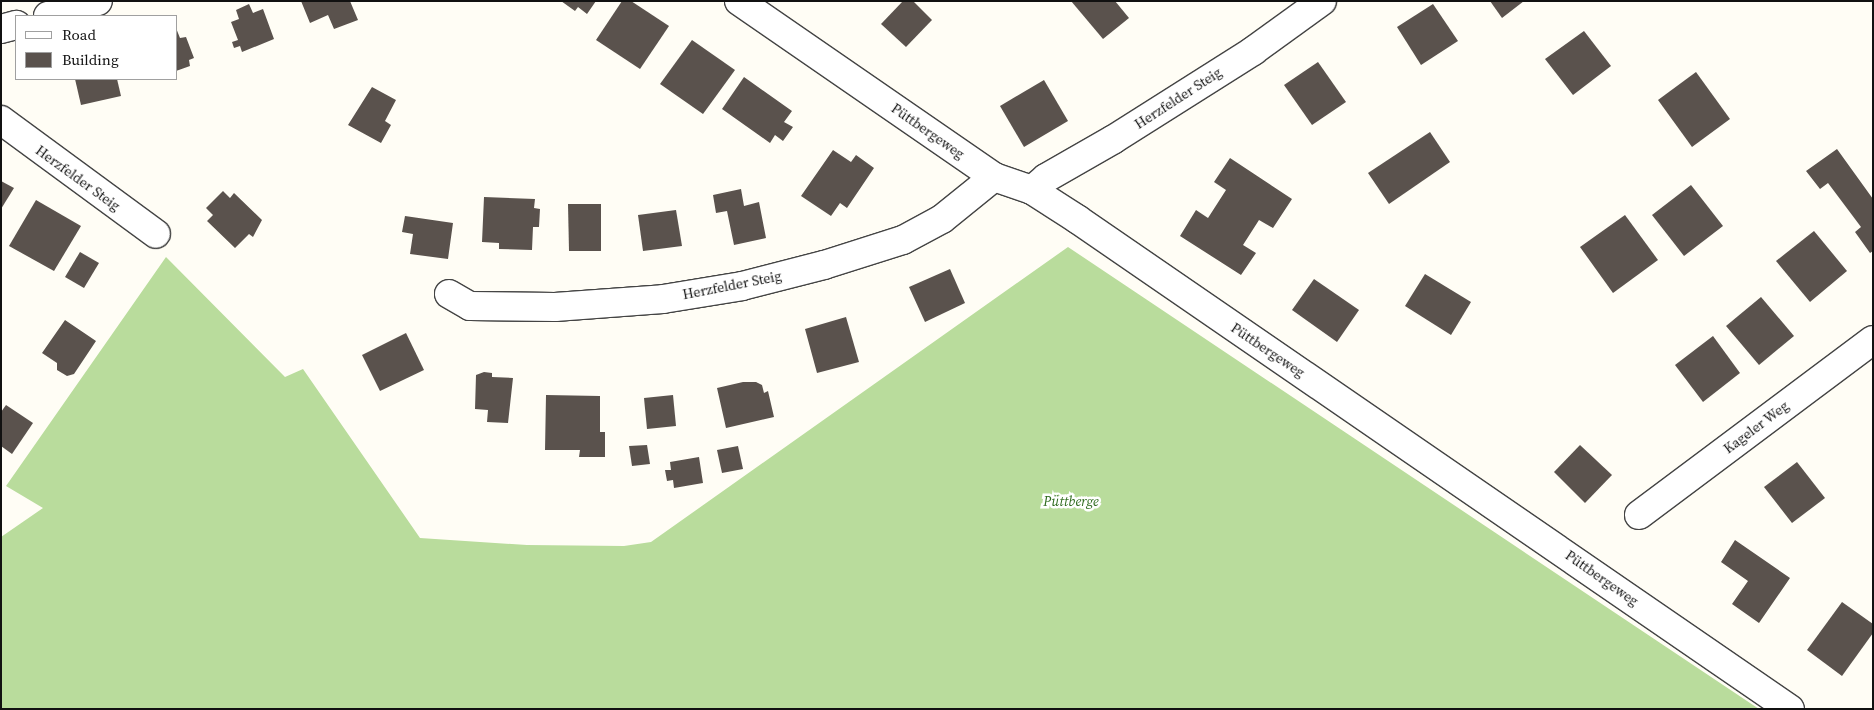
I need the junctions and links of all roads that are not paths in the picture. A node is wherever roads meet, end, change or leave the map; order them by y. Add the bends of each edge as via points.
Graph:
1 (98, 1) edge
2 (740, 1) edge
3 (1322, 1) edge
4 (51, 15) edge
5 (15, 25) edge
6 (1, 29) edge
7 (1, 120) edge
8 (994, 177) junction
9 (1032, 190) junction
10 (156, 234) dead end
11 (449, 294) dead end
12 (1873, 340) edge
13 (1639, 515) dead end
14 (1790, 709) edge

1 - 4 street
2 - 8 street, Püttbergeweg
3 - 9 street, Herzfelder Steig via 1253,51 1046,178
5 - 6 street
7 - 10 street, Herzfelder Steig
8 - 9 street, Püttbergeweg
8 - 11 street, Herzfelder Steig via 942,219 903,240 742,286 662,299 555,307 470,306
9 - 14 street, Püttbergeweg
12 - 13 street, Kageler Weg

